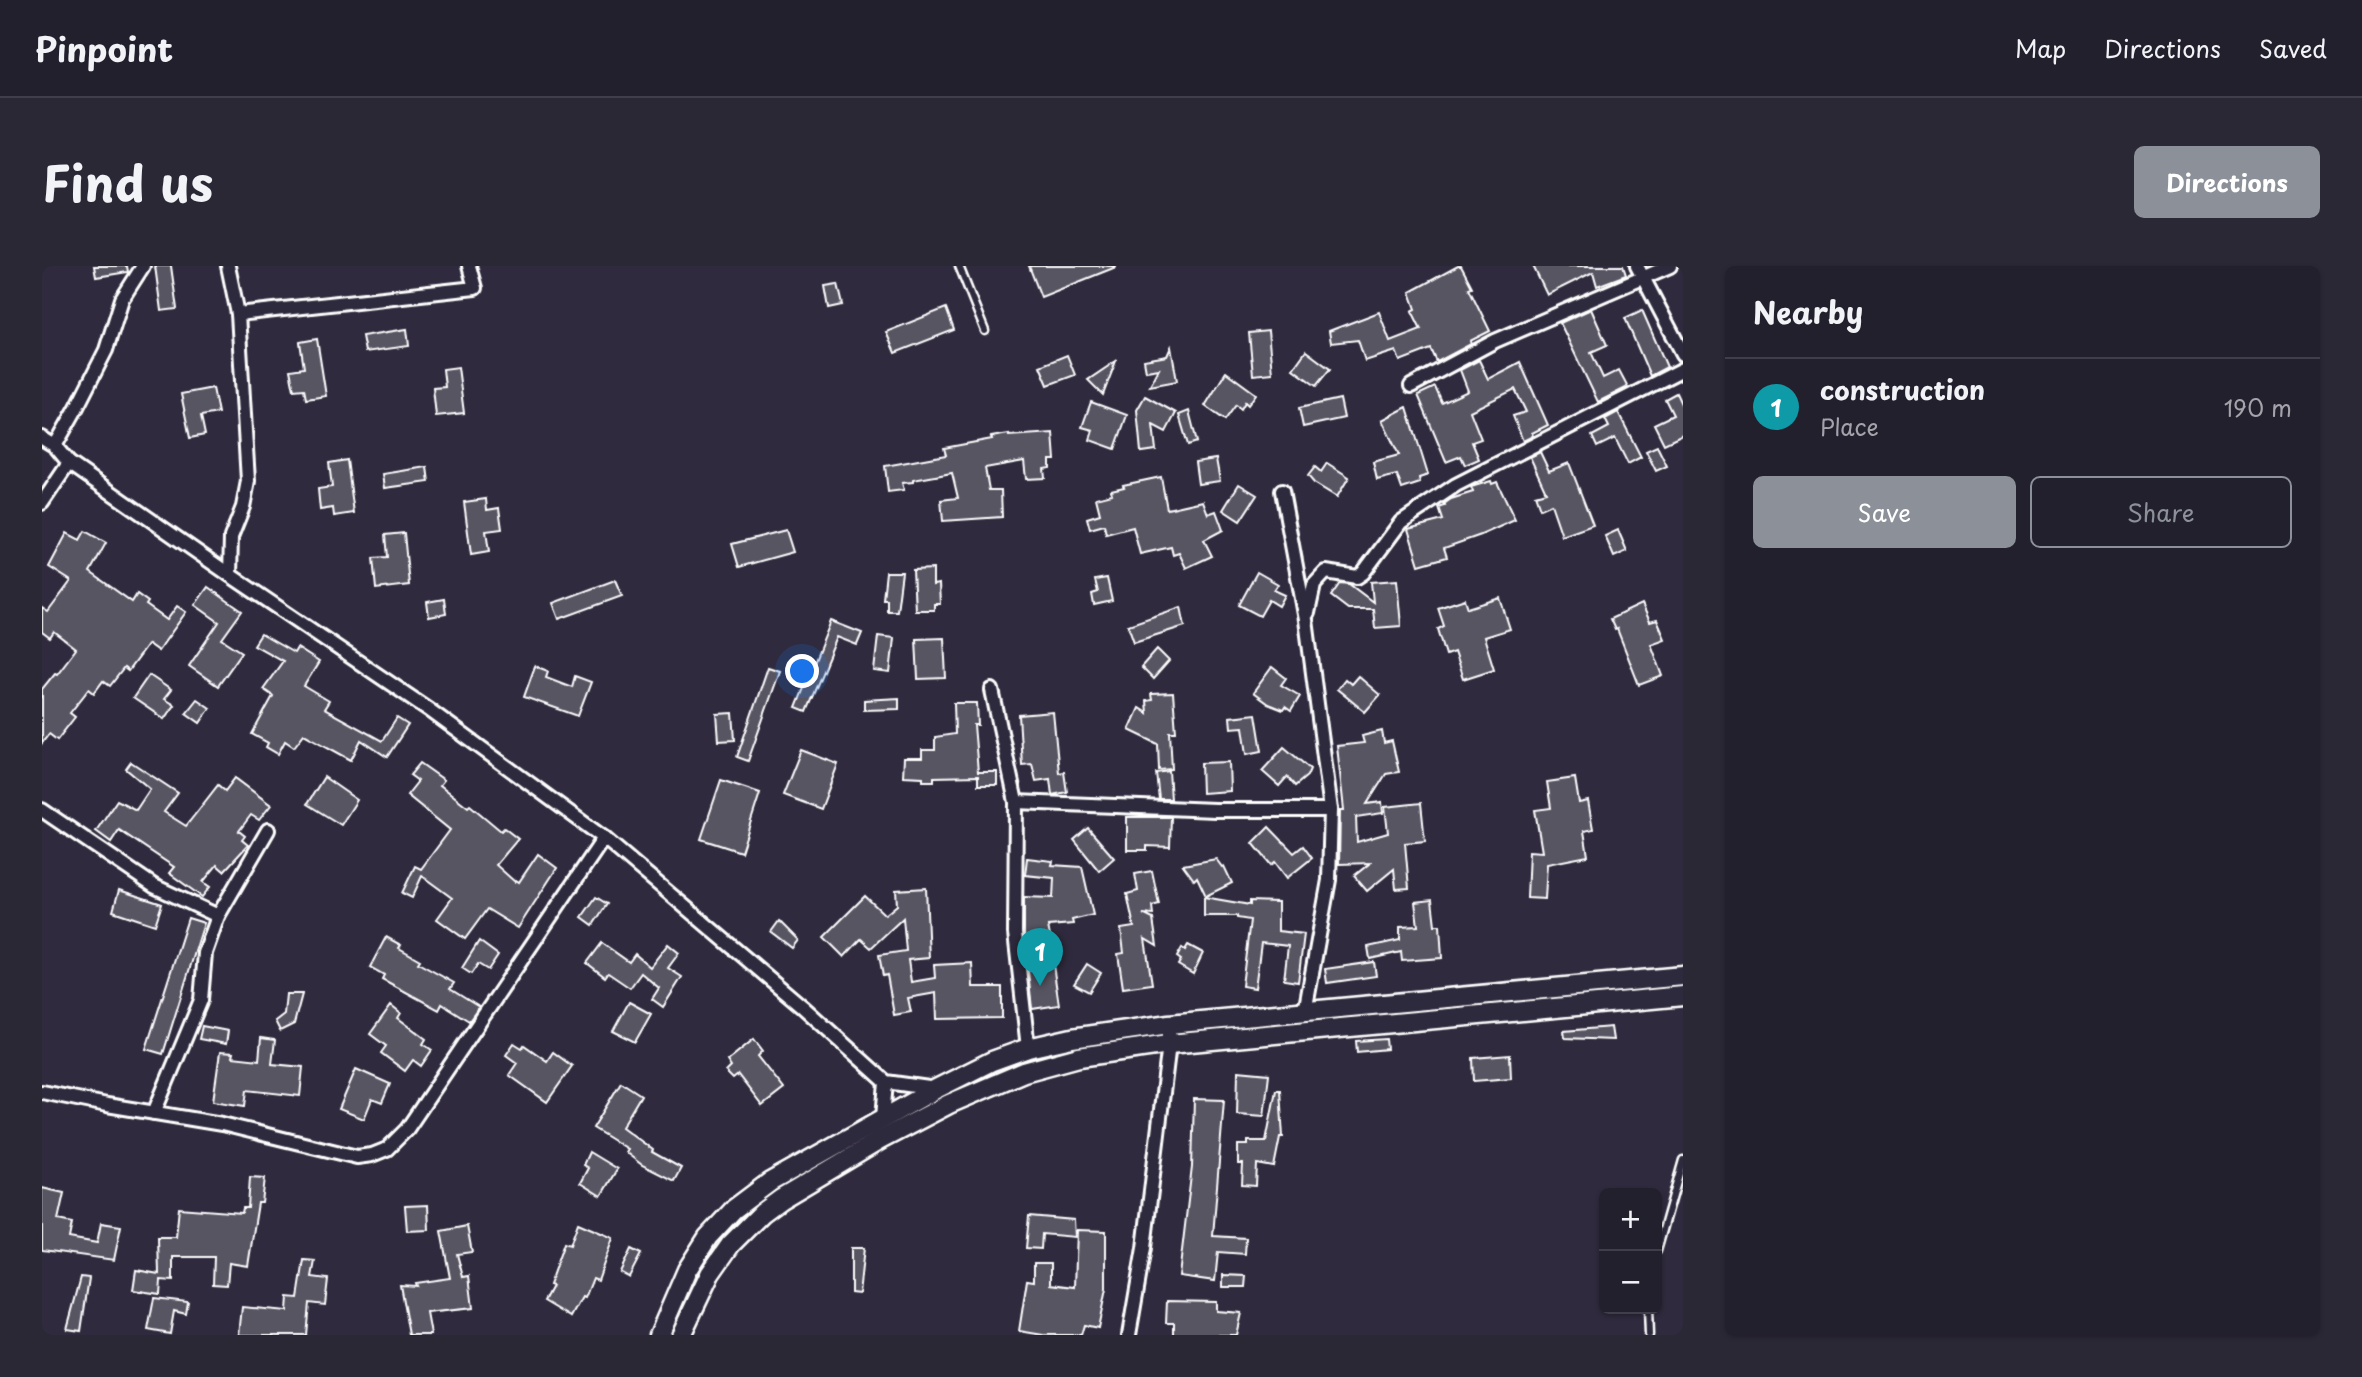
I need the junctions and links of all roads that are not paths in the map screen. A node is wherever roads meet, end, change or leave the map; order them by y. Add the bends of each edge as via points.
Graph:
1 (143, 266) edge
2 (228, 266) edge
3 (469, 266) edge
4 (959, 266) edge
5 (1670, 266) edge
6 (1640, 272) edge
7 (238, 314) junction
8 (985, 331) dead end
9 (1683, 354) edge
10 (1683, 369) edge
11 (1411, 386) dead end
12 (42, 438) edge
13 (55, 446) junction
14 (69, 463) junction
15 (1282, 491) dead end
16 (42, 503) edge
17 (230, 575) junction
18 (1306, 620) junction
19 (992, 690) dead end
20 (1016, 802) junction
21 (42, 810) edge
22 (1331, 810) junction
23 (268, 830) dead end
24 (604, 838) junction
25 (218, 916) junction
26 (1683, 976) edge
27 (1683, 996) edge
28 (1305, 1012) junction
29 (1169, 1024) junction
30 (1169, 1044) junction
31 (1028, 1048) junction
32 (886, 1082) junction
33 (936, 1089) junction
34 (42, 1092) edge
35 (154, 1113) junction
36 (883, 1118) junction
37 (1683, 1160) edge
38 (1662, 1234) edge
39 (675, 1296) junction
40 (695, 1305) junction
41 (1648, 1314) edge
42 (659, 1335) edge
43 (681, 1335) edge
44 (1129, 1335) edge
45 (1649, 1335) edge

1 - 13 street via 122,299 106,350
2 - 7 street
3 - 7 street via 475,288
4 - 8 lane
5 - 6 street
6 - 9 street
6 - 11 street
7 - 17 street via 248,481 231,537
10 - 18 street via 1456,485 1401,522 1363,573 1357,577 1326,572 1314,585
12 - 13 street
13 - 14 street
14 - 16 street
14 - 17 street
15 - 18 street
17 - 24 street via 428,709
18 - 22 street
19 - 20 street
20 - 22 street
20 - 31 street via 1015,933
21 - 25 street via 154,886
22 - 28 street via 1329,880
23 - 25 street
24 - 32 street
24 - 35 street via 428,1099 387,1149 357,1157 222,1124
25 - 35 street via 205,953 201,1000
26 - 28 street
27 - 30 street
28 - 29 street
29 - 30 street
29 - 31 street
30 - 40 street via 1079,1057 1024,1072 880,1140 762,1213 731,1244
30 - 44 street
31 - 33 street
32 - 33 street
32 - 36 street
33 - 36 street
34 - 35 street
36 - 39 street via 770,1182 734,1209 708,1237
37 - 38 lane
39 - 40 street
39 - 42 street
40 - 43 street
41 - 45 lane

